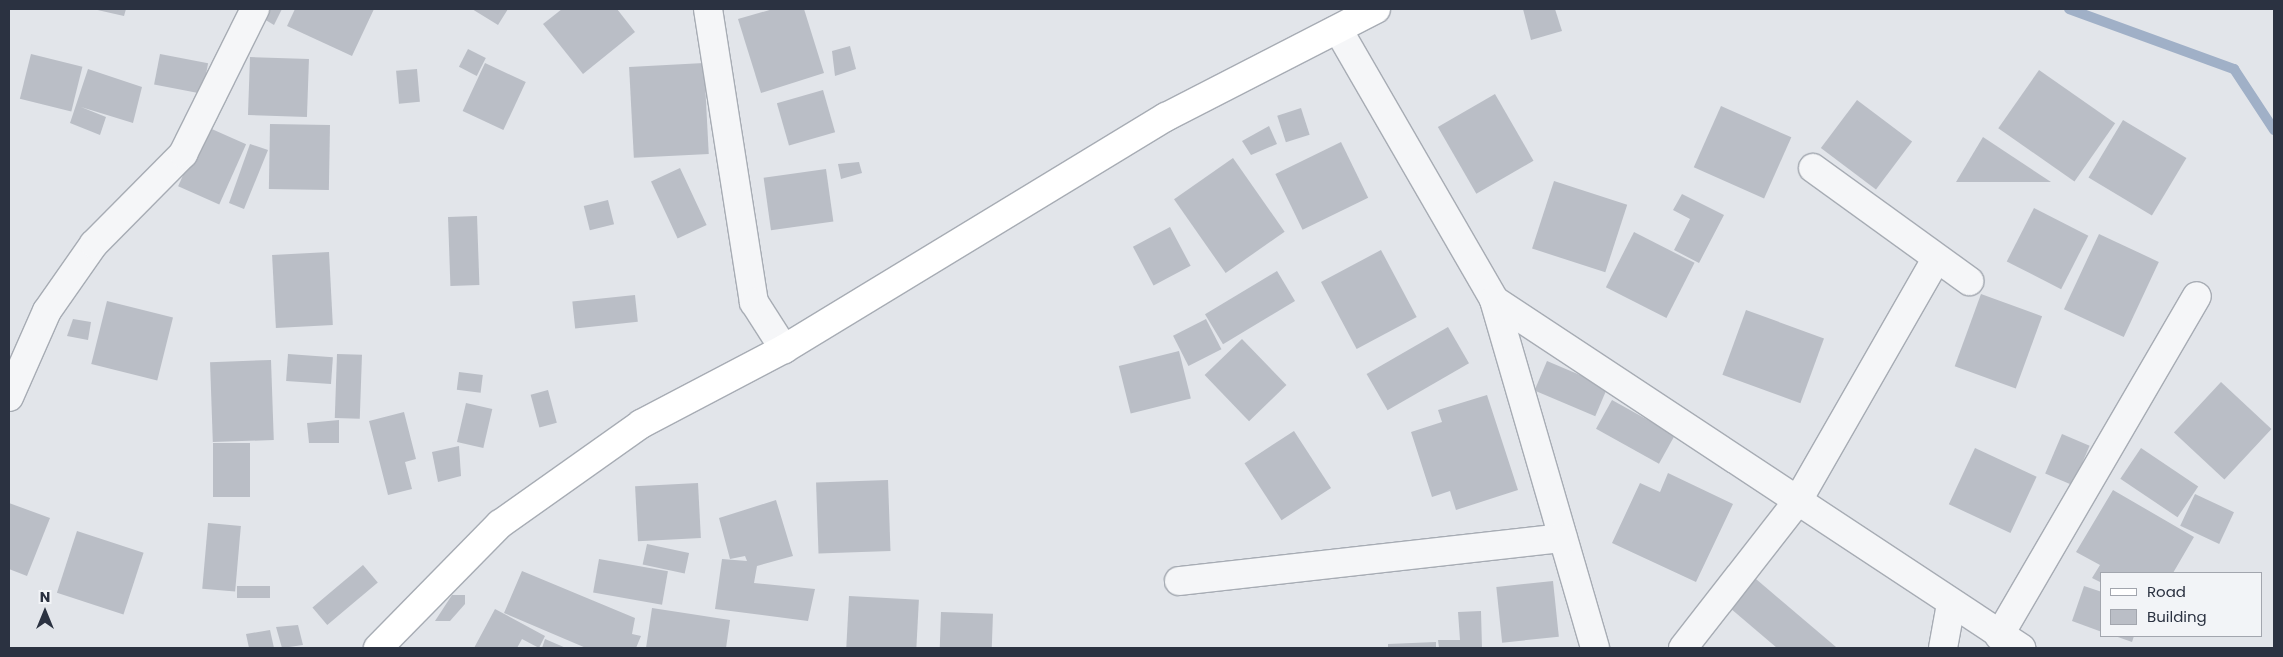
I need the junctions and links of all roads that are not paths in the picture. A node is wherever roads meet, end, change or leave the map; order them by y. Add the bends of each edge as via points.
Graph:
1 (255, 9) edge
2 (708, 9) edge
3 (1376, 9) edge
4 (1339, 31) junction
5 (1813, 168) dead end
6 (1936, 259) junction
7 (1969, 281) dead end
8 (2196, 296) dead end
9 (1494, 300) junction
10 (784, 349) junction
11 (9, 397) edge
12 (1797, 502) junction
13 (1563, 538) junction
14 (1179, 581) dead end
15 (1951, 604) junction
16 (2010, 642) edge
17 (378, 648) edge
18 (1594, 648) edge
19 (1683, 648) edge
20 (1943, 648) edge

1 - 11 street via 183,154 94,244 47,311
2 - 10 street via 754,302
3 - 4 main road
4 - 9 street
4 - 10 main road via 1166,117
5 - 6 street
6 - 7 street
6 - 12 street
8 - 16 street
9 - 12 street
9 - 13 street
10 - 17 main road via 641,424 500,524
12 - 15 street
12 - 19 street
13 - 14 street
13 - 18 street
15 - 16 street
15 - 20 street

